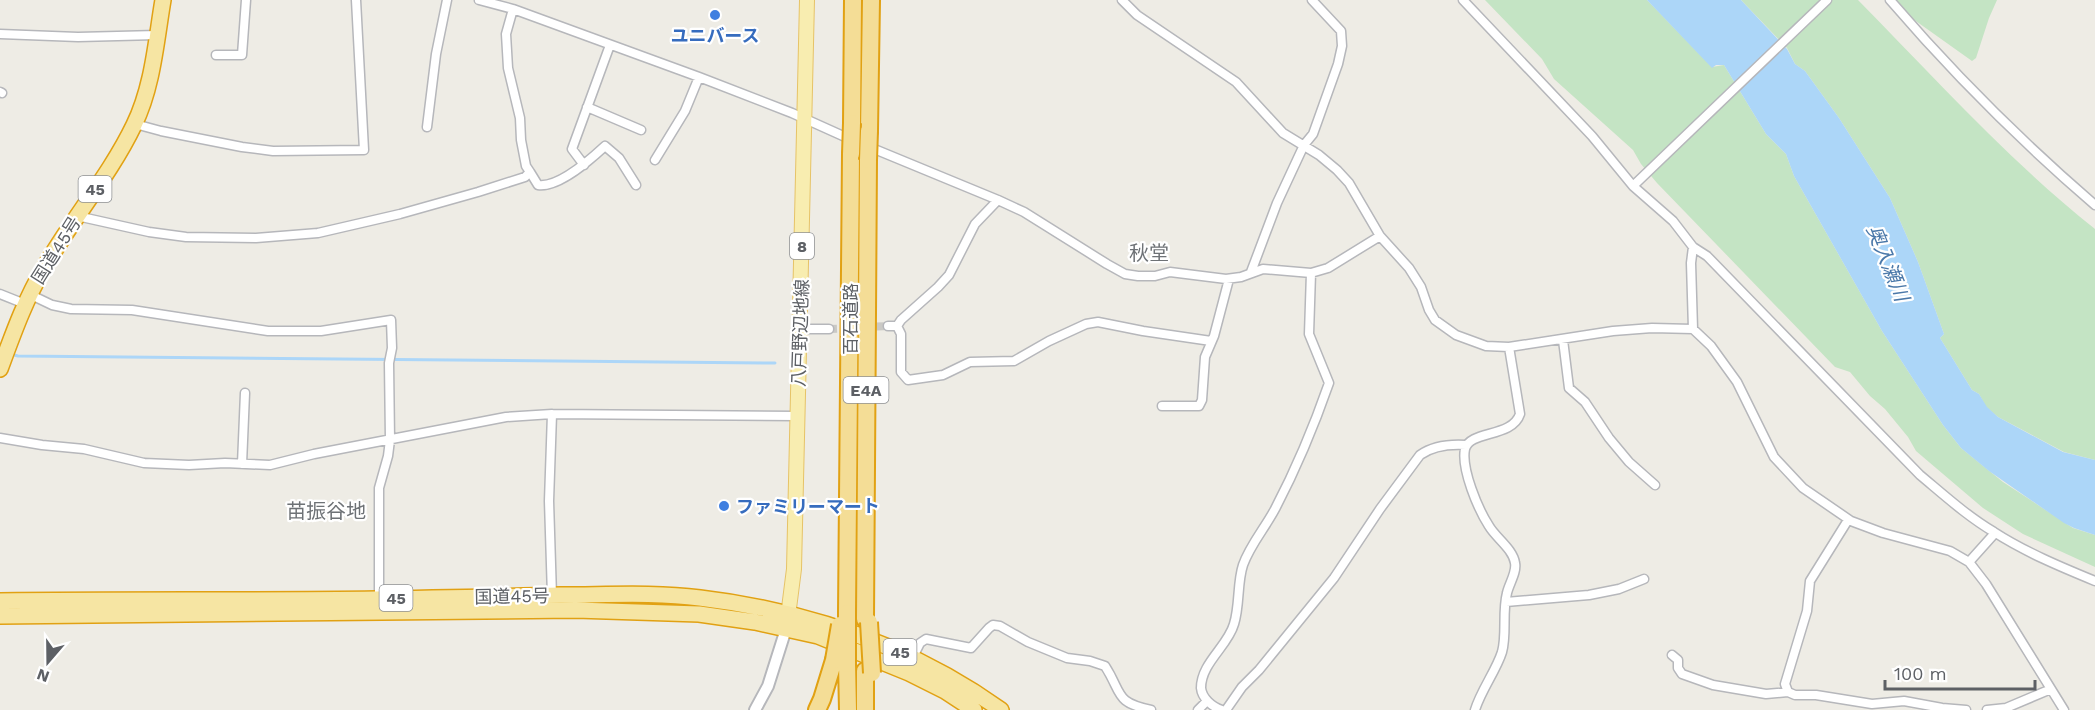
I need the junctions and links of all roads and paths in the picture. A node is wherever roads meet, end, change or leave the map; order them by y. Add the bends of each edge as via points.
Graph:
1 (163, 0) edge
2 (246, 0) edge
3 (356, 0) edge
4 (447, 0) edge
5 (479, 0) edge
6 (807, 0) edge
7 (853, 0) edge
8 (871, 0) edge
9 (1122, 0) edge
10 (1312, 0) edge
11 (1463, 0) edge
12 (1827, 0) edge
13 (1890, 0) edge
14 (501, 3) edge
15 (513, 9) junction
16 (0, 34) edge
17 (157, 35) junction
18 (610, 45) junction
19 (216, 55) dead end
20 (699, 77) junction
21 (587, 107) junction
22 (805, 119) junction
23 (135, 124) junction
24 (427, 127) dead end
25 (641, 130) dead end
26 (1304, 145) junction
27 (655, 160) dead end
28 (584, 165) junction
29 (530, 172) junction
30 (1636, 183) junction
31 (636, 185) dead end
32 (998, 200) junction
33 (2095, 205) edge
34 (77, 216) junction
35 (1380, 236) junction
36 (1693, 247) junction
37 (1251, 272) junction
38 (1311, 273) junction
39 (1229, 279) junction
40 (0, 294) edge
41 (27, 299) junction
42 (888, 326) tunnel mouth
43 (897, 326) junction
44 (800, 328) junction
45 (829, 329) tunnel mouth
46 (1693, 329) junction
47 (1563, 340) junction
48 (1211, 341) junction
49 (1509, 347) junction
50 (0, 369) edge
51 (245, 393) dead end
52 (1162, 406) dead end
53 (552, 414) junction
54 (797, 416) junction
55 (0, 438) edge
56 (390, 440) junction
57 (1466, 445) junction
58 (242, 464) junction
59 (1655, 485) dead end
60 (1848, 520) junction
61 (1995, 533) junction
62 (1969, 562) junction
63 (1644, 579) dead end
64 (2095, 581) edge
65 (552, 596) junction
66 (379, 598) junction
67 (0, 601) edge
68 (1506, 602) junction
69 (0, 616) edge
70 (788, 621) junction
71 (1672, 655) dead end
72 (913, 657) junction
73 (841, 662) junction
74 (869, 672) junction
75 (2051, 689) junction
76 (1788, 692) junction
77 (1207, 701) junction
78 (755, 710) edge
79 (817, 710) edge
80 (848, 710) edge
81 (865, 710) edge
82 (874, 710) edge
83 (974, 710) edge
84 (1001, 710) edge
85 (1151, 710) edge
86 (1198, 710) edge
87 (1224, 710) edge
88 (1475, 710) edge
89 (1966, 710) edge
90 (1987, 710) edge
91 (2064, 710) edge

1 - 17 highway, 国道45号 / 45
2 - 19 street via 242,55
3 - 23 street via 364,150 273,151
4 - 24 street
5 - 14 street
6 - 22 main road, 八戸野辺地線 / 8
7 - 73 highway, 百石道路 / E4A, bridge via 847,582
8 - 74 highway, E4A, bridge via 864,537
9 - 26 street via 1137,15 1236,82 1283,133
10 - 26 street via 1341,31 1342,46 1313,134
11 - 30 street
12 - 30 street
13 - 33 street via 2011,128
14 - 15 street
15 - 18 street
15 - 29 street via 506,34 508,68
16 - 17 street via 78,38
17 - 23 highway, 国道45号 / 45 via 151,76
18 - 20 street
18 - 21 street
20 - 22 street
20 - 27 street via 685,111
21 - 25 street
21 - 28 street via 572,149
22 - 32 street
22 - 44 main road, 八戸野辺地線 / 8
23 - 34 highway, 国道45号 / 45
26 - 35 street via 1349,183
26 - 37 street via 1269,220
28 - 29 street via 543,185
28 - 31 street via 605,146 619,158
29 - 34 street via 478,192 318,233 256,238 186,237
30 - 36 street
32 - 39 street via 1125,274 1155,276 1170,272
32 - 43 street via 975,224 949,275
34 - 41 highway, 国道45号 / 45
35 - 38 street via 1328,268
35 - 49 street via 1409,268 1440,325 1486,346
36 - 46 street
36 - 61 street via 1707,256 1920,475
37 - 38 street via 1275,269
37 - 39 street
38 - 77 street via 1309,334 1329,383 1293,472 1243,565 1234,624 1202,682 1201,690
39 - 48 street
40 - 41 street
41 - 50 highway, 国道45号 / 45
41 - 56 street via 71,309 132,310 268,331 321,331 391,320
42 - 43 street
43 - 48 street via 901,334 901,372 908,380 944,375 970,362 1014,362 1049,341 1098,322
44 - 45 street
44 - 54 main road, 八戸野辺地線 / 8
46 - 47 street via 1613,331
46 - 60 street via 1712,346 1737,382 1774,457 1803,488
47 - 49 street
47 - 59 street via 1569,388 1585,402 1629,462
48 - 52 street via 1199,406
49 - 57 street via 1520,414 1517,422
51 - 58 street
53 - 54 street
53 - 56 street via 506,417
53 - 65 street
54 - 70 main road, 八戸野辺地線 / 8 via 794,569
55 - 58 street via 84,449 144,463
56 - 58 street via 281,464
56 - 66 street via 379,488
57 - 68 street via 1466,473 1482,513 1516,565
57 - 87 street via 1451,444 1420,455 1334,578
60 - 62 street via 1950,551
60 - 76 street via 1810,581 1807,611 1785,684
61 - 62 street
61 - 64 street
62 - 75 street
63 - 68 street via 1589,595
65 - 66 highway, 国道45号 / 45
65 - 70 highway, 国道45号 / 45 via 700,598
66 - 67 highway, 国道45号 / 45
68 - 88 street via 1503,650
69 - 70 highway, 国道45号 / 45 via 576,610
70 - 72 highway, 国道45号 / 45 via 851,633
70 - 78 street via 768,686
70 - 83 highway, 国道45号 / 45 via 879,659 945,691
71 - 76 street via 1682,674 1713,685 1754,692
72 - 84 highway, 国道45号 / 45
72 - 85 street via 926,639 971,648 989,627 1000,626 1067,658 1105,666 1126,703
73 - 79 highway
73 - 80 highway, 百石道路 / E4A
74 - 81 highway
74 - 82 highway
75 - 90 street via 2006,708
75 - 91 street
76 - 89 street via 1872,704 1904,701
77 - 86 street
77 - 87 street

